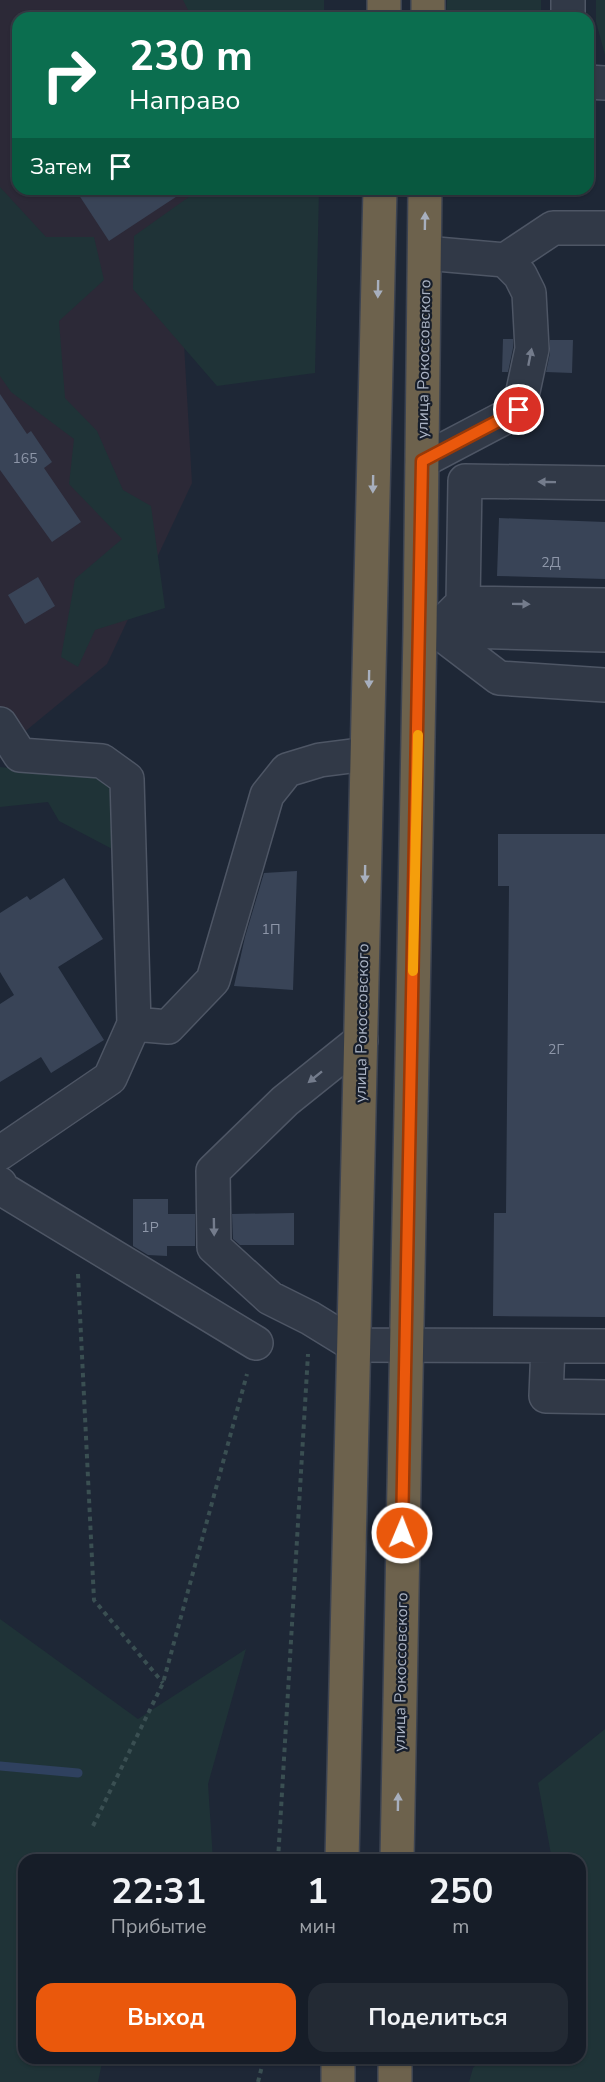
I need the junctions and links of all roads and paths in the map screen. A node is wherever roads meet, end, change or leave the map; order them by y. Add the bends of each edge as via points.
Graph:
1 (380, 195) edge
2 (425, 195) edge
3 (605, 228) edge
4 (425, 253) junction
5 (506, 260) junction
6 (422, 461) junction
7 (605, 483) edge
8 (463, 603) junction
9 (605, 605) edge
10 (428, 630) junction
11 (605, 635) edge
12 (605, 685) edge
13 (0, 724) edge
14 (367, 754) junction
15 (134, 1024) junction
16 (361, 1040) junction
17 (0, 1153) edge
18 (0, 1184) edge
19 (76, 1234) junction
20 (310, 1318) junction
21 (256, 1343) joint
22 (354, 1345) junction
23 (405, 1346) junction
24 (548, 1346) junction
25 (605, 1346) edge
26 (605, 1397) edge
27 (163, 1683) junction
28 (93, 1826) dead end
29 (278, 1854) edge
30 (342, 1854) edge
31 (397, 1854) edge
32 (262, 2064) edge
33 (338, 2064) edge
34 (395, 2064) edge
35 (258, 2082) edge
36 (338, 2082) edge
37 (395, 2082) edge

1 -> 14 highway, улица Рокоссовского
4 -> 2 highway, улица Рокоссовского
3 - 5 street via 553,228
4 - 5 street
4 - 6 highway, улица Рокоссовского
6 -> 5 street via 519,410 532,349 529,293
6 - 10 highway, улица Рокоссовского
7 -> 8 street via 465,481
8 -> 9 street
8 - 10 street
10 - 11 street
10 - 12 street via 499,678
10 - 23 highway, улица Рокоссовского
13 - 15 street via 20,755 102,761 127,778
14 - 15 street via 320,760 287,770 267,795 213,980 168,1027
14 -> 16 highway, улица Рокоссовского
15 - 17 street via 110,1078
16 -> 20 street via 285,1101 213,1171 214,1247 270,1298
16 - 22 highway, улица Рокоссовского
18 - 19 street via 2,1189
19 - 21 street
19 - 27 path via 94,1600
20 - 22 street
20 - 29 path
21 - 27 path
22 - 23 street
22 - 30 highway, улица Рокоссовского
23 - 24 street
31 -> 23 highway, улица Рокоссовского
24 - 25 street
24 - 26 street via 546,1396
27 - 28 path
32 - 35 path
33 - 36 highway
34 - 37 highway

